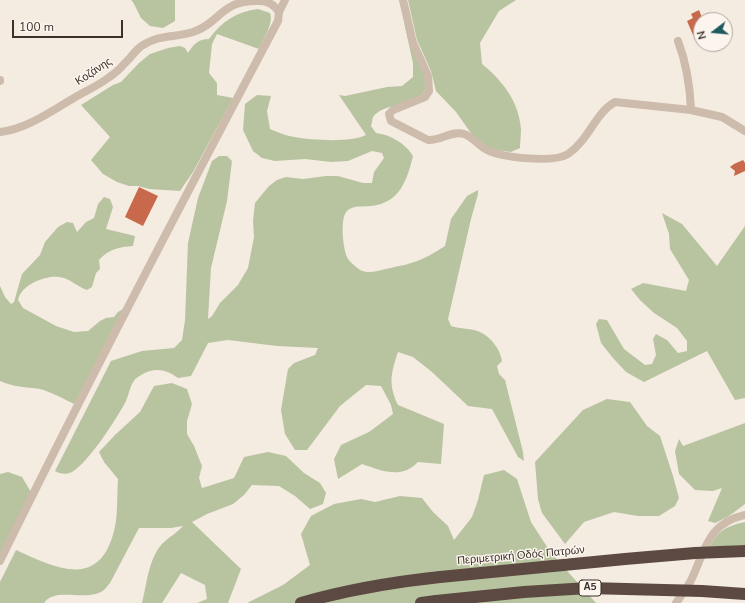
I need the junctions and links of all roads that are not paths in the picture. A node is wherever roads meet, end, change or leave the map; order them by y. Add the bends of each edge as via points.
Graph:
1 (285, 0) edge
2 (291, 0) edge
3 (403, 0) edge
4 (279, 12) junction
5 (678, 41) dead end
6 (691, 110) junction
7 (745, 131) edge
8 (0, 132) edge
9 (745, 515) edge
10 (745, 551) edge
11 (0, 561) edge
12 (745, 594) edge
13 (301, 603) edge
14 (421, 603) edge
15 (676, 603) edge

1 - 4 street
2 - 4 street
3 - 6 street via 413,43 428,76 429,91 425,98 393,110 389,118 428,140 464,134 488,150 523,159 555,158 567,155 581,144 603,111 615,102
4 - 8 street, Κοζάνης via 272,3 247,0 237,2 194,31 155,38 141,46 108,79 13,131
4 - 11 street via 278,21 159,246
5 - 6 street via 686,62
6 - 7 street via 722,117
9 - 15 street via 720,525 708,542 692,579
10 - 13 highway, Περιμετρική Οδός Πατρών / Α5, bridge via 695,553 440,577 383,584
12 - 14 highway, Α5, bridge via 694,590 588,588

